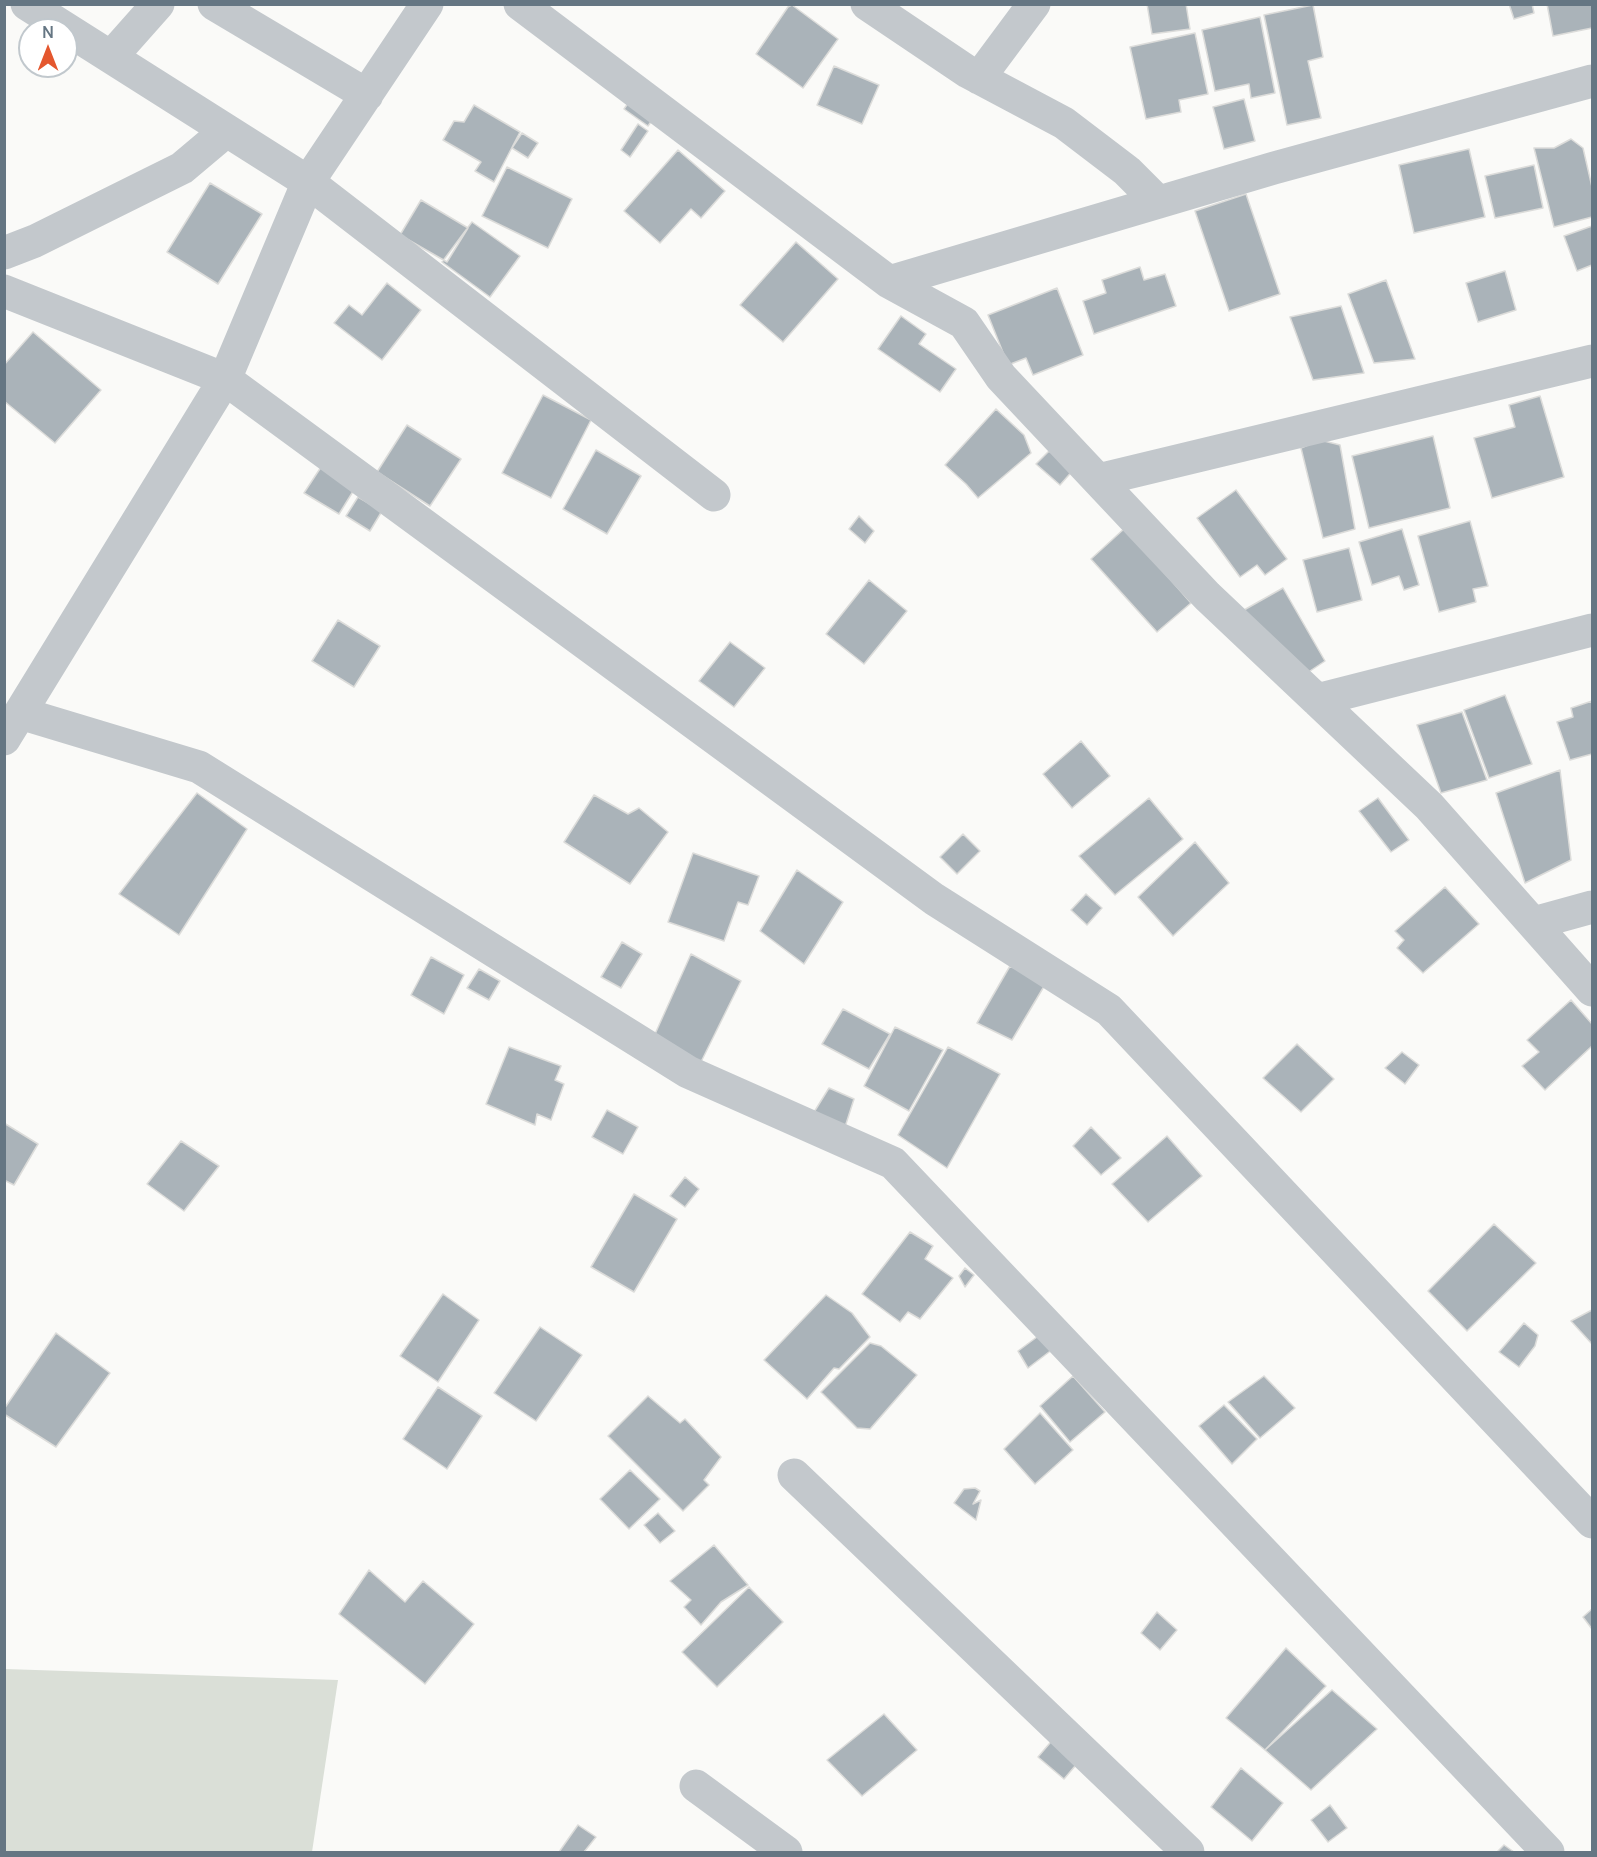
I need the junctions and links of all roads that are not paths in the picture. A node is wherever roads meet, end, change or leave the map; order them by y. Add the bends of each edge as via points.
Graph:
1 (27, 4) edge
2 (158, 4) edge
3 (214, 4) edge
4 (427, 4) edge
5 (520, 4) edge
6 (867, 4) edge
7 (1034, 4) edge
8 (111, 57) junction
9 (979, 78) junction
10 (1593, 81) edge
11 (367, 95) junction
12 (226, 130) junction
13 (308, 182) junction
14 (1158, 202) junction
15 (4, 253) edge
16 (889, 282) junction
17 (4, 291) edge
18 (1593, 361) edge
19 (225, 379) junction
20 (1098, 480) junction
21 (714, 495) dead end
22 (1593, 630) edge
23 (1317, 700) junction
24 (12, 726) edge
25 (1593, 907) edge
26 (1533, 923) junction
27 (1593, 990) edge
28 (794, 1475) dead end
29 (1593, 1522) edge
30 (696, 1786) dead end
31 (786, 1852) edge
32 (1188, 1852) edge
33 (1548, 1852) edge

1 - 8 street
2 - 8 street
3 - 11 street
4 - 11 street
5 - 16 street
6 - 9 street
7 - 9 street
8 - 12 street
9 - 14 street via 1064,123 1127,171
10 - 14 street
11 - 13 street
12 - 13 street
12 - 15 street via 182,168
13 - 19 street
13 - 21 street
14 - 16 street
16 - 20 street via 964,323 1001,377
17 - 19 street
18 - 20 street
19 - 24 street
19 - 29 street via 934,899 1109,1010
20 - 23 street via 1207,596
22 - 23 street
23 - 26 street via 1429,806
24 - 33 street via 199,767 688,1072 893,1162
25 - 26 street
26 - 27 street
28 - 32 street
30 - 31 street

